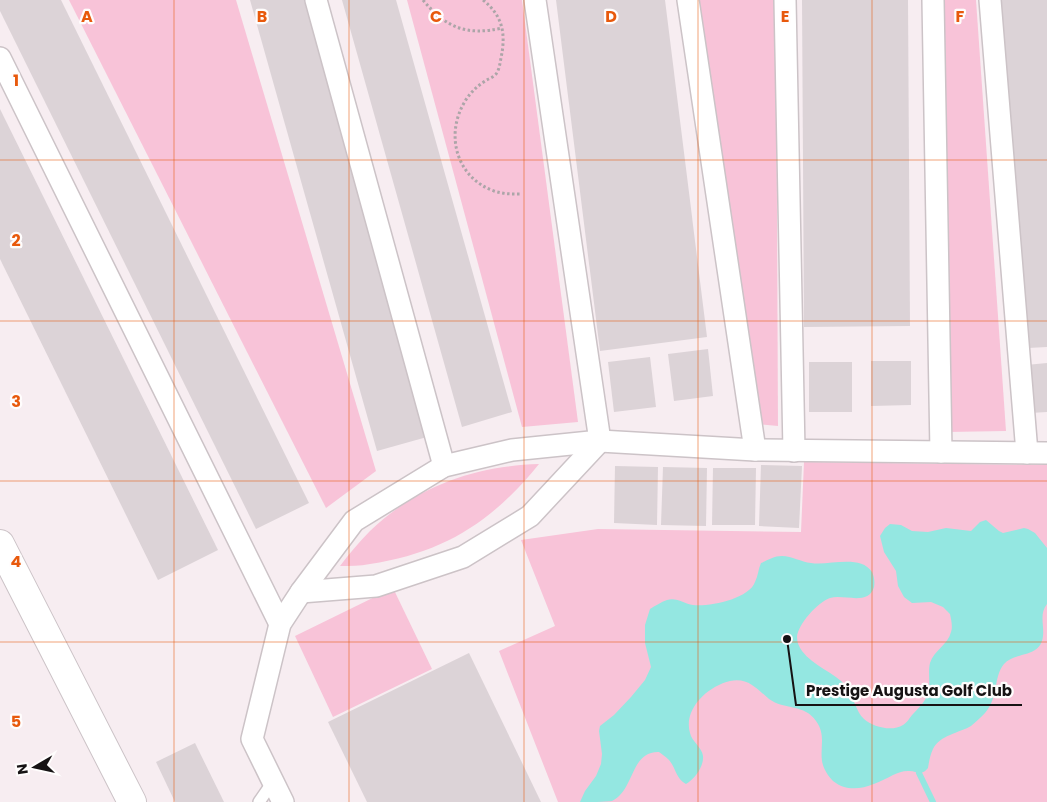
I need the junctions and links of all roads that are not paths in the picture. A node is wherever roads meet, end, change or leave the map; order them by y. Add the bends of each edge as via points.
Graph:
1 (316, 0) edge
2 (535, 0) edge
3 (688, 0) edge
4 (785, 0) edge
5 (933, 0) edge
6 (990, 0) edge
7 (0, 58) edge
8 (600, 441) junction
9 (755, 450) junction
10 (794, 451) junction
11 (941, 452) junction
12 (1037, 453) edge
13 (444, 466) junction
14 (0, 544) edge
15 (301, 592) junction
16 (280, 624) junction
17 (278, 793) edge
18 (132, 802) edge
19 (259, 802) edge

1 - 13 street
2 - 8 street
3 - 9 street
4 - 10 street
5 - 11 street
6 - 12 street
7 - 16 street
8 - 9 street
8 - 13 street via 512,450
8 - 15 street via 530,516 463,557 376,586
9 - 10 street
10 - 11 street
11 - 12 street
13 - 15 street via 354,522
14 - 18 street
15 - 16 street
16 - 17 street via 252,739
17 - 19 lane via 268,789

